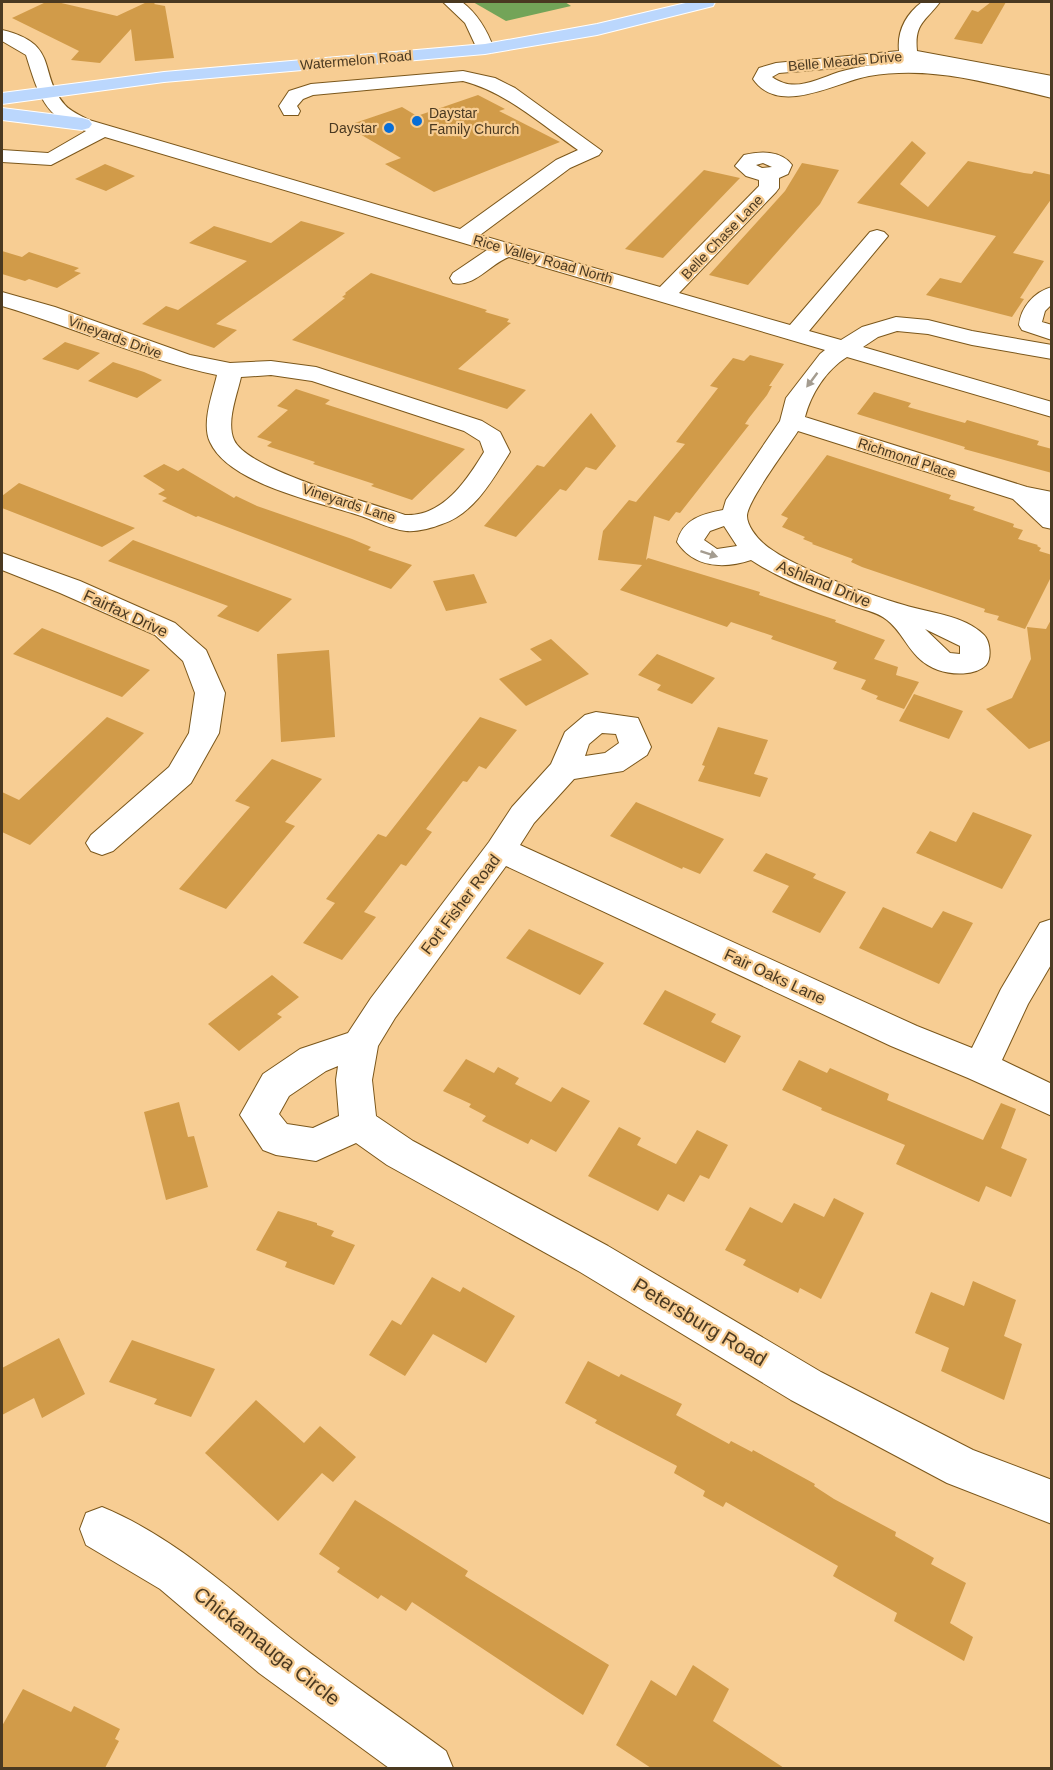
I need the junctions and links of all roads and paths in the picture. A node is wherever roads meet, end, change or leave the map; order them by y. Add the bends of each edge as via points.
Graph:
1 (451, 2) edge
2 (706, 2) edge
3 (932, 2) edge
4 (2, 35) edge
5 (485, 49) junction
6 (404, 56) junction
7 (909, 61) junction
8 (332, 62) junction
9 (416, 80) junction
10 (1052, 82) edge
11 (338, 88) junction
12 (46, 91) junction
13 (1052, 93) edge
14 (2, 99) edge
15 (291, 111) dead end
16 (2, 114) edge
17 (93, 127) junction
18 (2, 156) edge
19 (768, 174) dead end
20 (464, 236) junction
21 (876, 236) dead end
22 (509, 249) junction
23 (470, 281) dead end
24 (1052, 294) edge
25 (665, 295) junction
26 (2, 299) edge
27 (1052, 333) edge
28 (795, 334) junction
29 (846, 349) junction
30 (1052, 352) edge
31 (230, 370) junction
32 (1052, 410) edge
33 (792, 422) junction
34 (1022, 494) junction
35 (1052, 500) edge
36 (734, 516) junction
37 (1052, 521) edge
38 (753, 549) junction
39 (2, 561) edge
40 (897, 613) dead end
41 (565, 769) dead end
42 (102, 843) dead end
43 (500, 850) junction
44 (1052, 932) edge
45 (361, 1043) junction
46 (981, 1066) junction
47 (1052, 1101) edge
48 (358, 1124) junction
49 (1052, 1502) edge
50 (102, 1529) dead end
51 (429, 1768) edge

1 - 5 street via 475,22
2 - 5 main road, Watermelon Road via 597,30
3 - 7 street via 908,27
4 - 12 street via 34,53
5 - 6 main road, Watermelon Road
6 - 8 main road, Watermelon Road
6 - 9 street
7 - 7 street, Belle Meade Drive via 776,68 765,72 762,79 769,86 806,91 857,72
7 - 10 street, Belle Meade Drive via 946,60
7 - 13 street, Belle Meade Drive
8 - 11 street
8 - 12 main road, Watermelon Road
9 - 11 street
9 - 20 street via 463,76 489,82 592,151 563,164
11 - 15 street via 296,95 288,106
12 - 14 main road, Watermelon Road
12 - 17 street, Rice Valley Road North via 58,110
16 - 17 main road
17 - 18 street via 51,159
17 - 20 street, Rice Valley Road North
19 - 25 street, Belle Chase Lane via 769,188
20 - 22 street, Rice Valley Road North
21 - 28 street
22 - 23 street via 507,261
22 - 25 street, Rice Valley Road North
24 - 27 street via 1043,297 1030,325
25 - 28 street, Rice Valley Road North
26 - 31 street, Vineyards Drive via 184,361
28 - 29 street, Rice Valley Road North
29 - 30 street via 914,332 952,333
29 - 32 street, Rice Valley Road North
29 - 33 street via 848,365 821,404
31 - 31 street, Vineyards Lane via 272,368 316,374 473,426 490,437 497,452 480,480 454,506 435,518 408,523 259,472 227,452 220,440
33 - 34 street, Richmond Place
33 - 36 street via 739,500
34 - 35 street, Richmond Place
34 - 37 street, Richmond Place
36 - 38 street, Ashland Drive via 739,531
36 -> 38 street via 703,524 690,542 707,555 721,558
38 - 40 street, Ashland Drive via 818,583
39 - 42 street, Fairfax Drive via 165,629 196,657 210,693 204,733 180,775
41 - 43 street, Fort Fisher Road via 523,815
43 - 45 street, Fort Fisher Road
43 - 46 street, Fair Oaks Lane via 904,1036
44 - 46 street via 1013,999
45 - 48 street, Fort Fisher Road via 354,1080
45 - 48 street via 313,1059 276,1085 259,1115 276,1139 316,1145
46 - 47 street, Fair Oaks Lane
48 - 49 street, Petersburg Road via 400,1153 594,1259 806,1386 962,1468
50 - 51 street, Chickamauga Circle via 176,1574 276,1656

